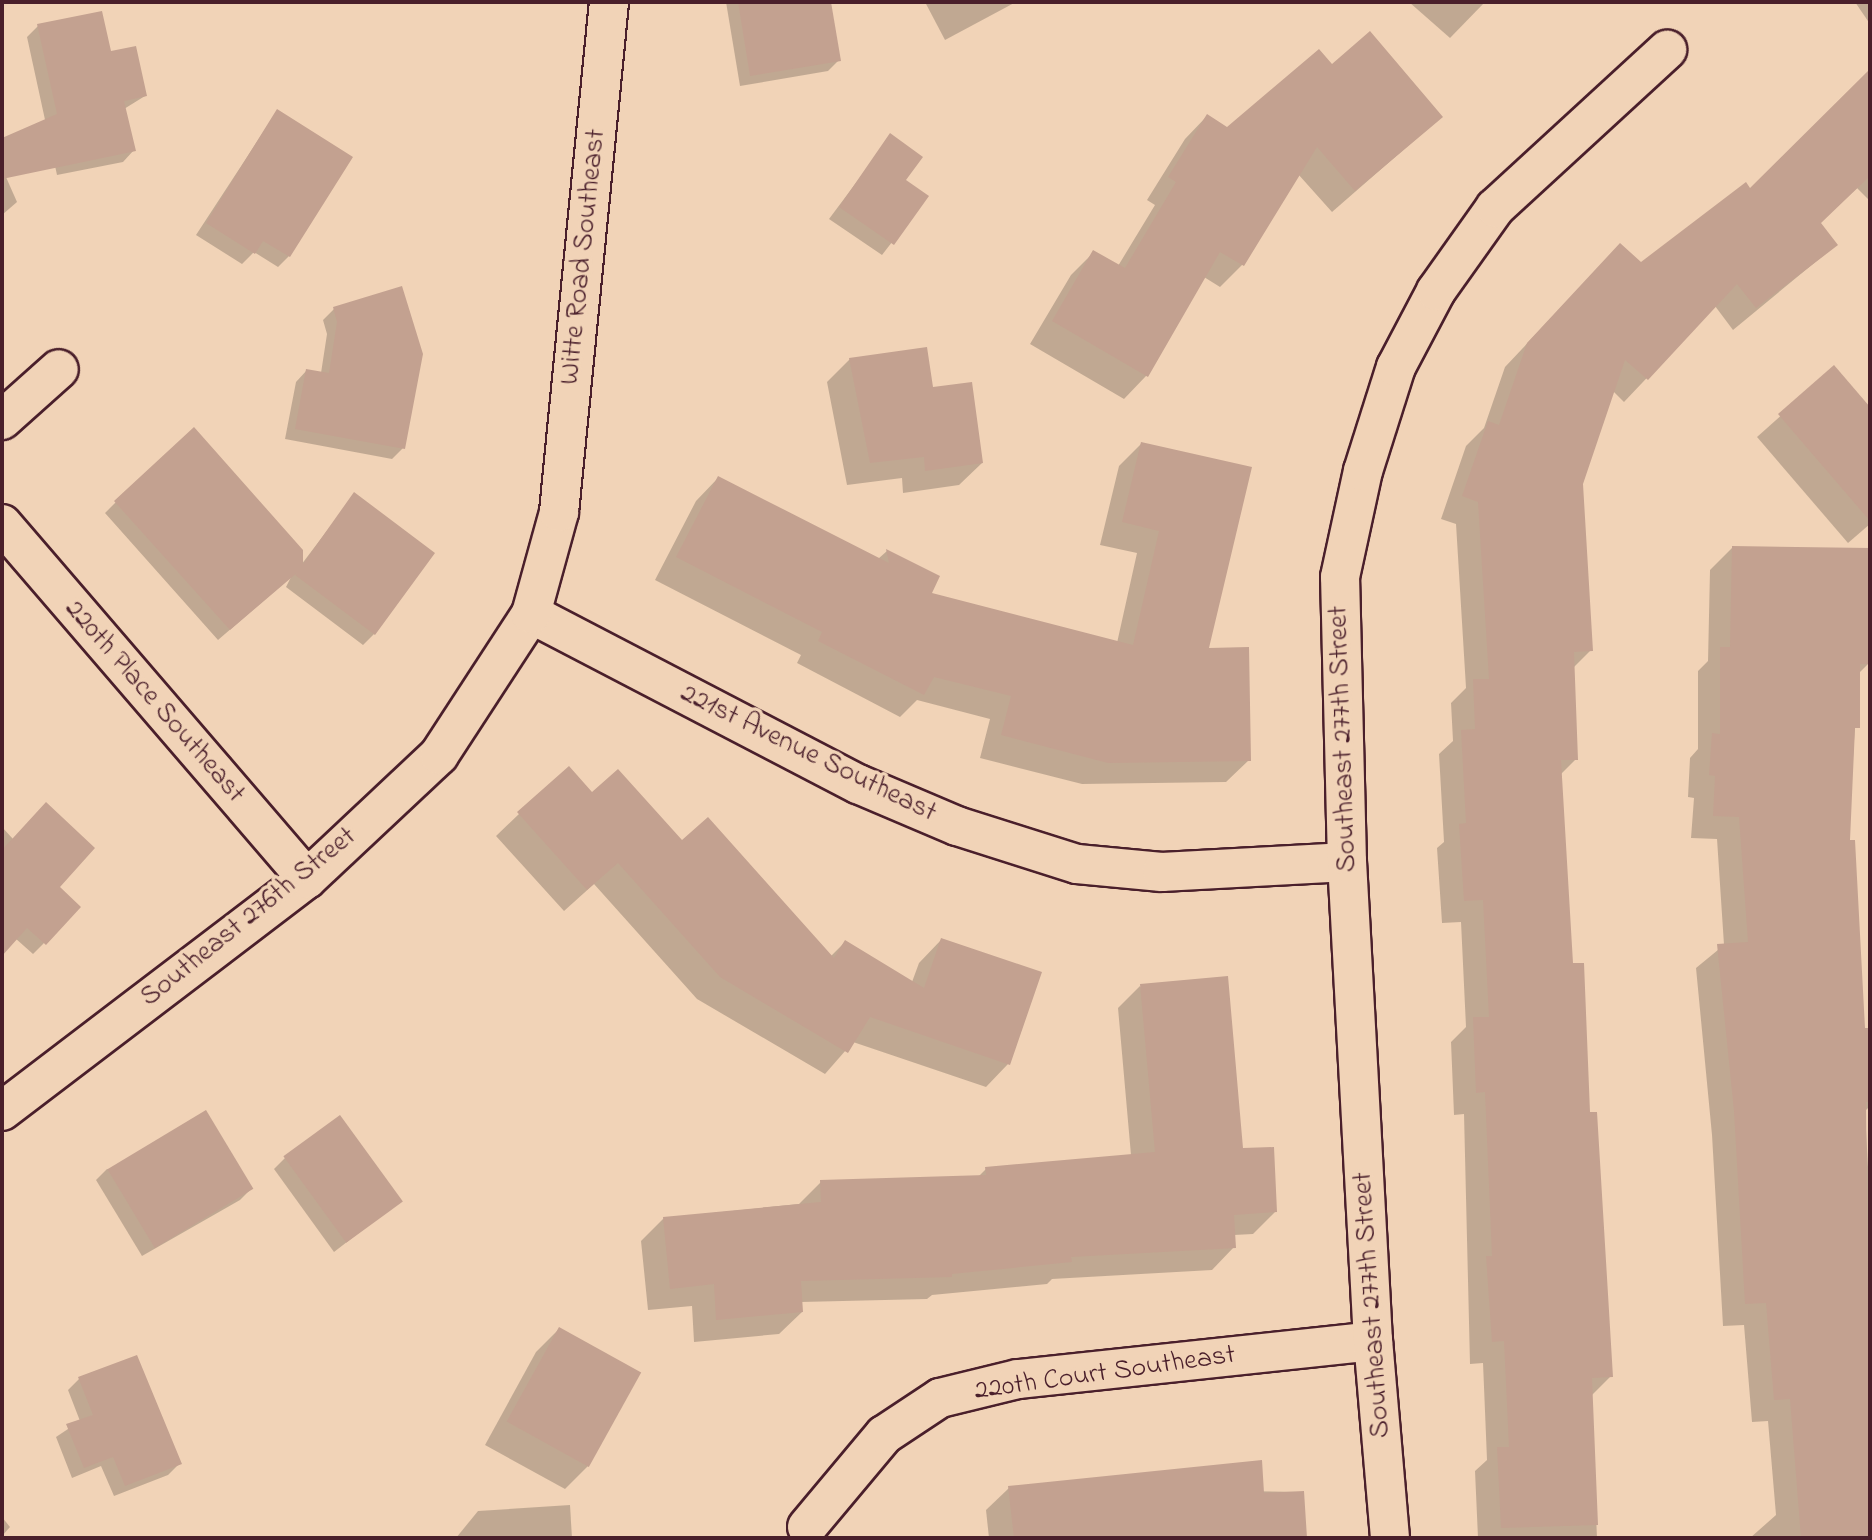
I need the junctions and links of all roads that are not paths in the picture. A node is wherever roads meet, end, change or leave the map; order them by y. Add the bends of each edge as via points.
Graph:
1 (608, 2) edge
2 (1667, 50) dead end
3 (60, 369) dead end
4 (2, 420) edge
5 (559, 512) joint
6 (2, 524) edge
7 (531, 614) junction
8 (1347, 862) junction
9 (307, 879) junction
10 (2, 1111) edge
11 (1373, 1341) junction
12 (807, 1527) dead end
13 (1390, 1538) edge

1 - 5 street, Witte Road Southeast
2 - 8 street, Southeast 277th Street via 1495,208 1436,291 1396,367 1363,471 1340,577
3 - 4 street
5 - 7 street, Southeast 276th Street
6 - 9 street, 220th Place Southeast
7 - 8 street, 221st Avenue Southeast via 858,784 957,826 1077,864 1162,872
7 - 9 street, Southeast 276th Street via 439,755
8 - 11 street, Southeast 277th Street
9 - 10 street, Southeast 276th Street
11 - 12 street, 220th Court Southeast via 1018,1379 940,1398 884,1435
11 - 13 street, Southeast 277th Street

